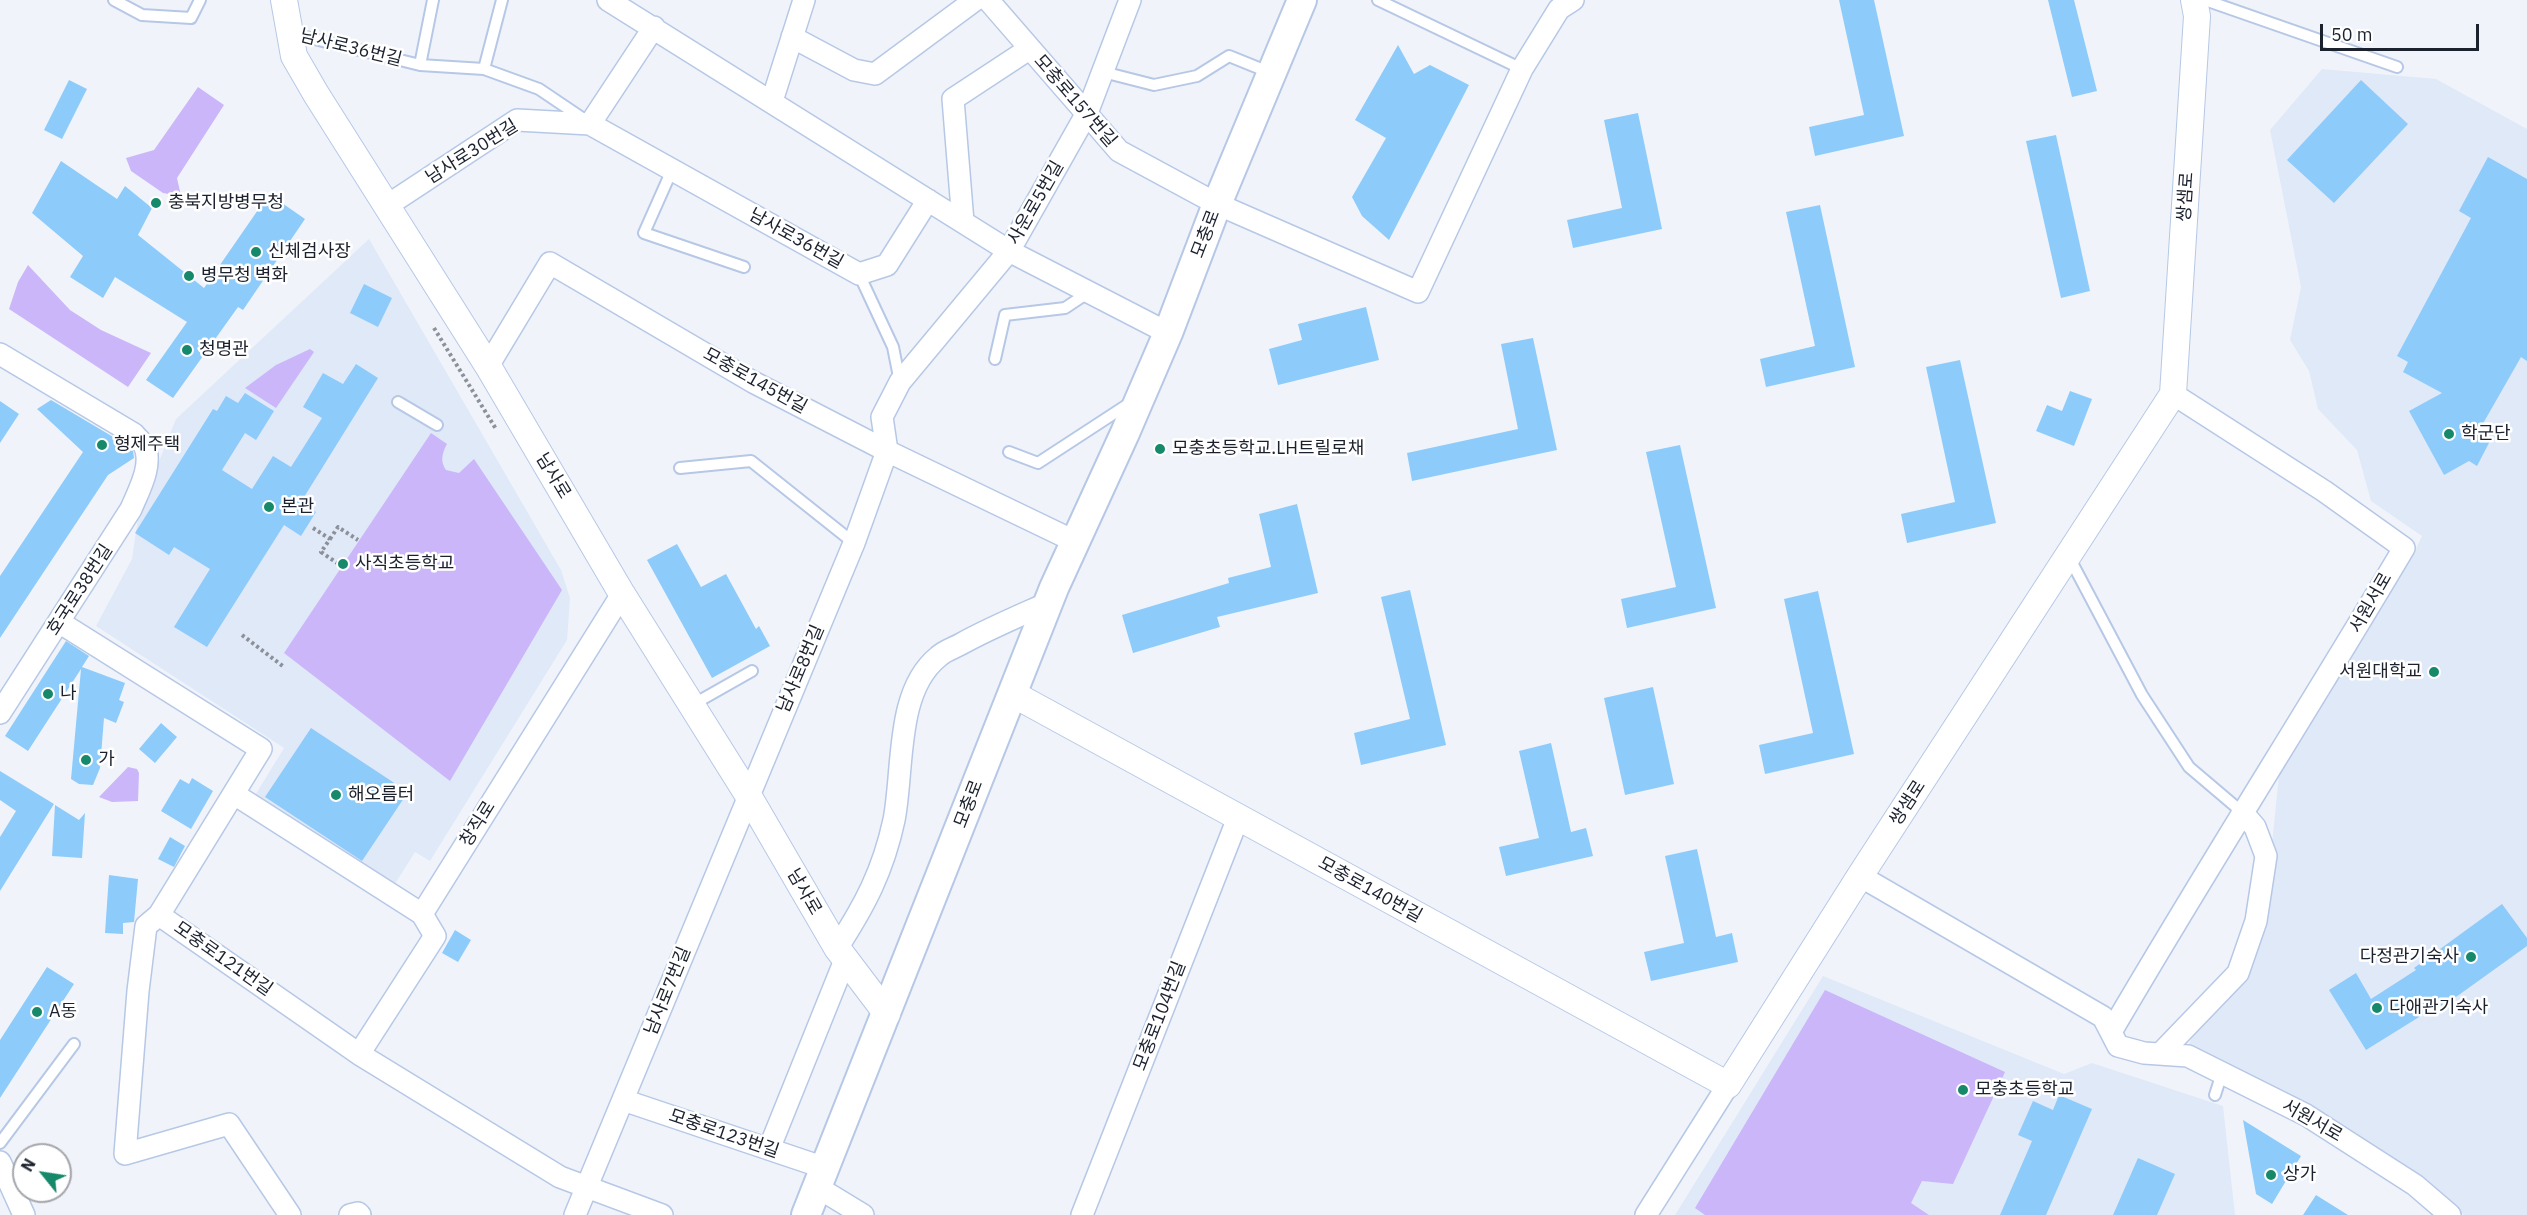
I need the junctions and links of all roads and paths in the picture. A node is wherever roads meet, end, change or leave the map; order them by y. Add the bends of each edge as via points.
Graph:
1 (114, 0) edge
2 (200, 0) edge
3 (284, 0) edge
4 (433, 0) edge
5 (502, 0) edge
6 (608, 0) edge
7 (804, 0) edge
8 (975, 0) edge
9 (988, 0) edge
10 (1130, 0) edge
11 (1378, 0) edge
12 (1573, 0) edge
13 (2194, 0) edge
14 (2205, 0) edge
15 (1302, 3) edge
16 (654, 27) junction
17 (290, 33) junction
18 (792, 37) junction
19 (1029, 49) junction
20 (420, 65) junction
21 (2397, 67) dead end
22 (484, 69) junction
23 (1522, 69) junction
24 (1102, 72) junction
25 (1272, 73) junction
26 (772, 101) junction
27 (1087, 113) junction
28 (590, 124) junction
29 (672, 170) junction
30 (928, 200) junction
31 (1217, 204) junction
32 (388, 205) junction
33 (963, 222) junction
34 (1009, 251) junction
35 (744, 267) dead end
36 (859, 274) junction
37 (1089, 292) junction
38 (434, 328) dead end
39 (1168, 333) junction
40 (0, 354) edge
41 (995, 358) dead end
42 (488, 366) junction
43 (900, 382) junction
44 (2173, 394) junction
45 (1141, 396) junction
46 (398, 402) dead end
47 (437, 425) dead end
48 (500, 436) dead end
49 (887, 451) junction
50 (1009, 452) dead end
51 (680, 468) dead end
52 (313, 528) dead end
53 (330, 540) junction
54 (358, 540) dead end
55 (1074, 542) junction
56 (854, 543) junction
57 (2069, 556) junction
58 (340, 565) dead end
59 (622, 594) junction
60 (1048, 603) junction
61 (59, 622) junction
62 (242, 635) dead end
63 (284, 667) dead end
64 (752, 671) dead end
65 (1012, 694) junction
66 (692, 705) junction
67 (0, 713) edge
68 (234, 794) junction
69 (748, 795) junction
70 (2242, 812) junction
71 (1238, 818) junction
72 (1860, 876) junction
73 (422, 914) junction
74 (159, 915) junction
75 (841, 954) junction
76 (886, 1014) junction
77 (2111, 1032) junction
78 (74, 1044) dead end
79 (359, 1054) junction
80 (2160, 1054) junction
81 (2222, 1073) junction
82 (1728, 1085) junction
83 (2215, 1095) dead end
84 (623, 1100) junction
85 (0, 1143) edge
86 (769, 1149) junction
87 (0, 1162) edge
88 (821, 1177) junction
89 (588, 1187) junction
90 (24, 1215) edge
91 (290, 1215) edge
92 (350, 1215) edge
93 (360, 1215) edge
94 (575, 1215) edge
95 (663, 1215) edge
96 (806, 1215) edge
97 (863, 1215) edge
98 (1082, 1215) edge
99 (1646, 1215) edge
100 (2450, 1215) edge

1 - 2 lane via 142,15 191,18
3 - 17 street, 남사로
4 - 20 lane
5 - 22 lane
6 - 16 street
7 - 18 street
8 - 18 street via 875,74 854,70
9 - 19 street, 모충로157번길
10 - 24 street, 사운로5번길
11 - 23 lane
12 - 23 street via 1558,9
13 - 44 street, 쌍샘로 via 2197,16
14 - 21 lane
15 - 25 main road, 모충로
16 - 26 street
16 - 28 street
17 - 20 lane, 남사로36번길
17 - 32 street, 남사로 via 294,56
18 - 26 street
19 - 27 street, 모충로157번길
19 - 33 street, 모충로157번길 via 953,99
20 - 22 lane, 남사로36번길
22 - 28 lane, 남사로36번길 via 538,89
23 - 31 street, 모충로157번길 via 1418,292
24 - 25 lane via 1154,85 1197,76 1229,56
24 - 27 street, 사운로5번길
25 - 31 main road, 모충로
26 - 30 street
27 - 31 street, 모충로157번길 via 1119,151
27 - 34 street, 사운로5번길
28 - 29 street, 남사로36번길
28 - 32 street, 남사로30번길 via 517,120
29 - 35 lane via 644,233
29 - 36 street, 남사로36번길
30 - 33 street
30 - 36 street, 남사로36번길 via 887,265
31 - 39 main road, 모충로
32 - 42 street, 남사로
33 - 34 street
34 - 37 street
34 - 43 street, 사운로5번길
36 - 43 lane via 893,347
37 - 39 street
37 - 41 lane via 1065,308 1005,315
38 - 48 path
39 - 45 main road, 모충로
40 - 61 street, 호국로38번길 via 134,434 144,445 147,460 131,509
42 - 49 street, 모충로145번길 via 550,263 753,382
42 - 59 street, 남사로
43 - 49 street, 사운로5번길 via 882,417
44 - 57 street, 쌍샘로
44 - 70 street, 서원서로 via 2324,491 2404,548
45 - 50 lane via 1038,463
45 - 55 main road, 모충로
46 - 47 lane
49 - 55 street, 모충로145번길
49 - 56 street, 남사로8번길
51 - 56 lane via 751,461
52 - 53 path
53 - 54 path via 338,527
53 - 58 path via 321,552
55 - 60 main road, 모충로
56 - 69 street, 남사로8번길
57 - 70 lane via 2142,695 2189,767
57 - 72 street, 쌍샘로
59 - 66 street, 남사로
59 - 73 street, 창직로
60 - 65 main road, 모충로
60 - 75 street via 989,628 938,656 922,674 906,716 894,821 882,864
61 - 67 street, 호국로38번길
61 - 68 street, 모충로121번길 via 261,749
62 - 63 path
64 - 66 lane
65 - 71 street, 모충로140번길
65 - 76 main road, 모충로
66 - 69 street, 남사로
68 - 73 street
68 - 74 street, 모충로121번길
69 - 75 street, 남사로
69 - 84 street, 남사로7번길
70 - 77 street, 서원서로
70 - 80 street via 2255,827 2266,856 2256,921 2238,973
71 - 82 street, 모충로140번길
71 - 98 street, 모충로104번길
72 - 77 street, 서원서로 via 2103,1017
72 - 82 street, 쌍샘로
73 - 79 street via 435,936
74 - 79 street, 모충로121번길
74 - 91 street via 146,926 125,1154 229,1124
75 - 76 street, 남사로
75 - 86 street
76 - 88 main road, 모충로
77 - 80 street, 서원서로 via 2118,1046
78 - 85 lane
79 - 89 street, 모충로121번길 via 560,1177
80 - 81 street, 서원서로 via 2188,1056
81 - 83 lane
81 - 100 street, 서원서로 via 2306,1115 2415,1185
82 - 99 street, 쌍샘로
84 - 86 street, 모충로123번길
84 - 89 street, 남사로7번길
86 - 88 street, 모충로123번길
87 - 90 street
88 - 96 main road, 모충로
88 - 97 street, 모충로123번길
89 - 94 street, 남사로7번길
89 - 95 street, 모충로121번길
92 - 93 street

